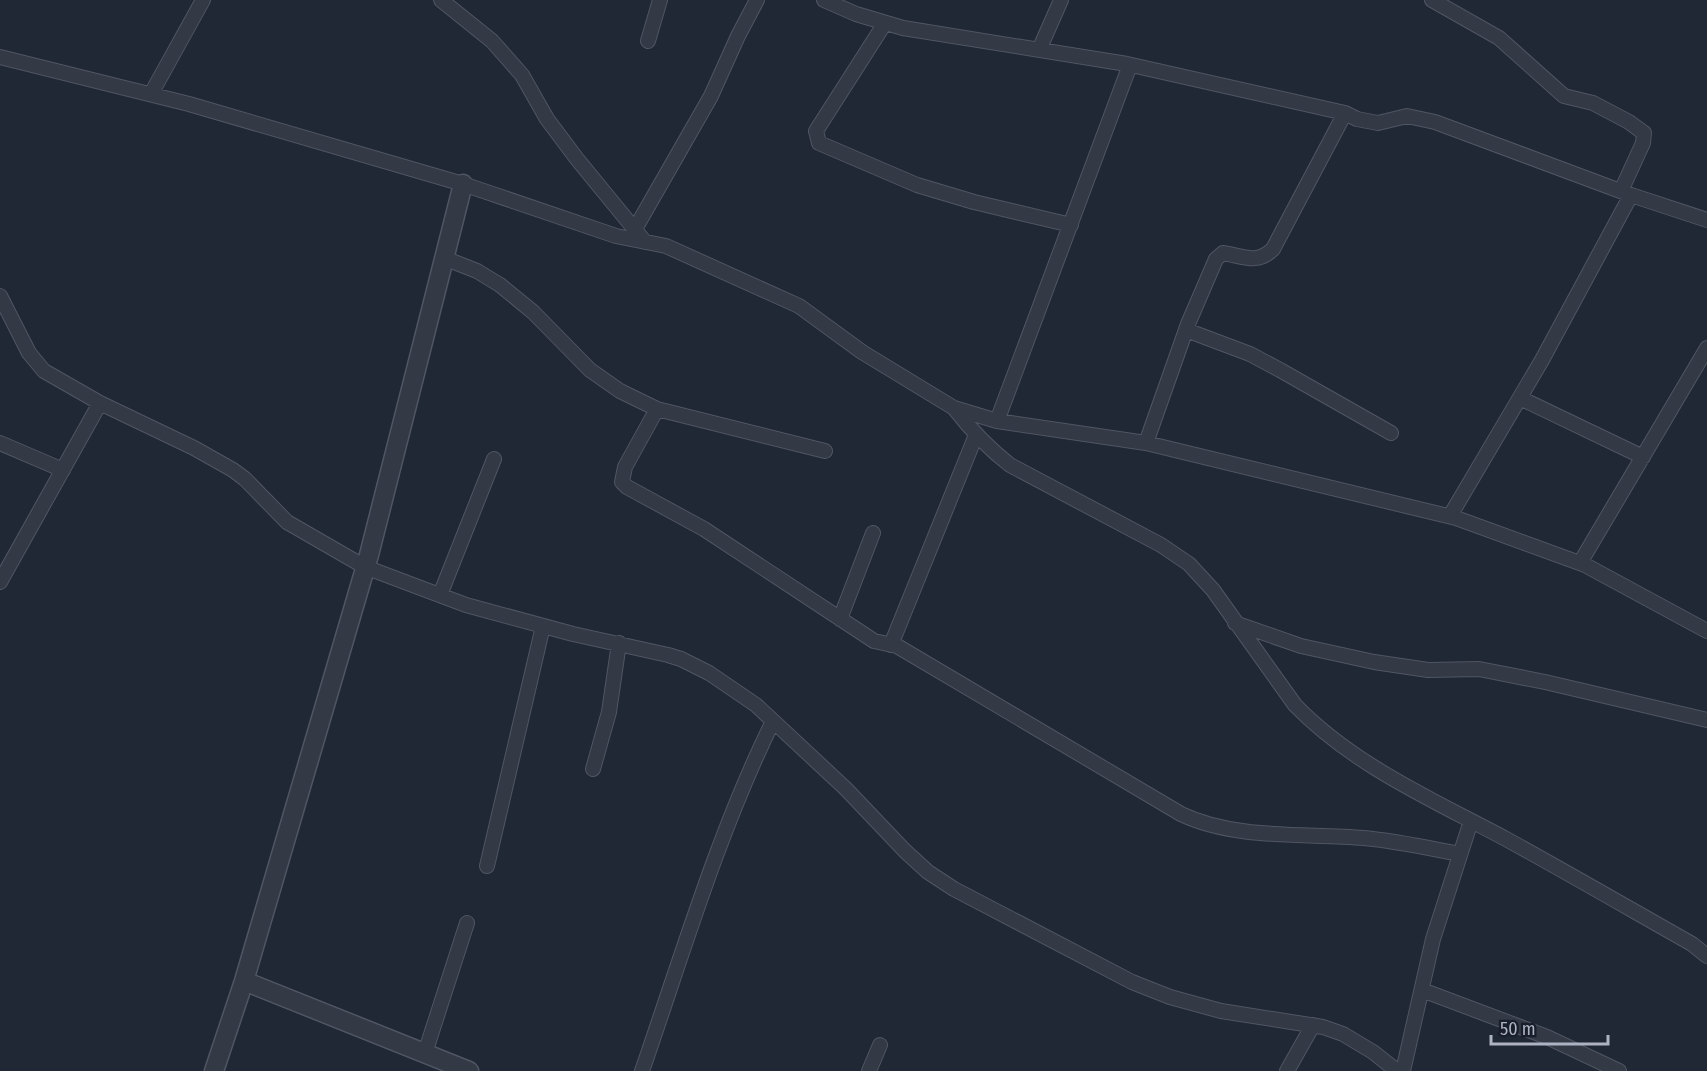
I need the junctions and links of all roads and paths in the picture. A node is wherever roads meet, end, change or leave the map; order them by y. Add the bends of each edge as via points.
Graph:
1 (203, 0) edge
2 (441, 0) edge
3 (660, 0) edge
4 (757, 0) edge
5 (824, 0) edge
6 (1061, 0) edge
7 (1432, 0) edge
8 (885, 22) junction
9 (648, 40) dead end
10 (1039, 50) junction
11 (0, 57) edge
12 (1130, 64) junction
13 (152, 94) junction
14 (1345, 113) junction
15 (463, 184) junction
16 (1626, 193) junction
17 (1707, 220) edge
18 (1071, 225) junction
19 (635, 229) junction
20 (645, 242) junction
21 (444, 258) junction
22 (0, 296) edge
23 (1186, 330) junction
24 (1707, 348) edge
25 (1520, 398) junction
26 (100, 402) junction
27 (954, 408) junction
28 (657, 409) junction
29 (997, 421) junction
30 (1391, 433) dead end
31 (976, 435) junction
32 (0, 443) edge
33 (1146, 443) junction
34 (825, 451) dead end
35 (1643, 457) junction
36 (495, 459) dead end
37 (63, 470) junction
38 (1450, 516) junction
39 (873, 533) dead end
40 (1580, 563) junction
41 (365, 567) junction
42 (0, 582) edge
43 (440, 595) junction
44 (840, 619) junction
45 (1235, 623) junction
46 (543, 626) junction
47 (1707, 631) edge
48 (619, 643) junction
49 (891, 645) junction
50 (1707, 720) edge
51 (773, 721) junction
52 (593, 769) dead end
53 (1471, 821) junction
54 (1460, 854) junction
55 (487, 866) dead end
56 (467, 923) dead end
57 (1707, 956) edge
58 (244, 981) junction
59 (1422, 990) junction
60 (1313, 1025) junction
61 (880, 1045) dead end
62 (425, 1053) junction
63 (214, 1071) edge
64 (469, 1071) edge
65 (642, 1071) edge
66 (869, 1071) edge
67 (1287, 1071) edge
68 (1397, 1071) edge
69 (1402, 1071) edge
70 (1619, 1071) edge

1 - 13 street
2 - 19 street via 492,41 522,75 577,159
3 - 9 street
4 - 19 street via 711,96
5 - 8 street
6 - 10 street
7 - 16 street via 1499,38 1564,96 1593,103 1644,133
8 - 10 street
8 - 18 street via 825,114 816,131 819,143 916,185
10 - 12 street
11 - 13 street
12 - 14 street
12 - 18 street
13 - 15 street
14 - 16 street via 1378,123 1407,116 1436,122
14 - 23 street via 1273,249 1265,257 1257,258 1219,255
15 - 20 street via 616,236
15 - 21 street
16 - 17 street
16 - 25 street
18 - 29 street
19 - 20 street
20 - 27 street via 666,246 799,306 862,352
21 - 28 street via 500,285 591,370 620,391
21 - 41 street
22 - 26 street via 44,371
23 - 30 street via 1250,354
23 - 33 street
24 - 35 street
25 - 35 street
25 - 38 street
26 - 37 street
26 - 41 street via 233,470 287,522
27 - 29 street
27 - 31 street
28 - 34 street
28 - 44 street via 626,467 622,482 627,488 704,529
29 - 33 street
31 - 45 street via 1010,465 1161,545 1189,564
31 - 49 street
32 - 37 street
33 - 38 street
35 - 40 street
36 - 43 street
37 - 42 street
38 - 40 street
39 - 44 street
40 - 47 street
41 - 43 street
41 - 58 street
43 - 46 street
44 - 49 street via 874,641
45 - 50 street via 1301,646 1374,662 1428,670 1479,669
45 - 53 street via 1306,716 1364,761
46 - 48 street
46 - 55 street
48 - 51 street via 681,659 709,673
48 - 52 street via 609,712
49 - 54 street via 1194,820 1255,832 1404,843
51 - 60 street via 928,872 974,901 1132,982 1170,997 1221,1011
51 - 65 street via 730,815
53 - 54 street
53 - 57 street via 1583,880
54 - 59 street via 1433,939
56 - 62 street
58 - 62 street
58 - 63 street
59 - 69 street
59 - 70 street via 1546,1037
60 - 67 street
60 - 68 street via 1343,1034
61 - 66 street
62 - 64 street

